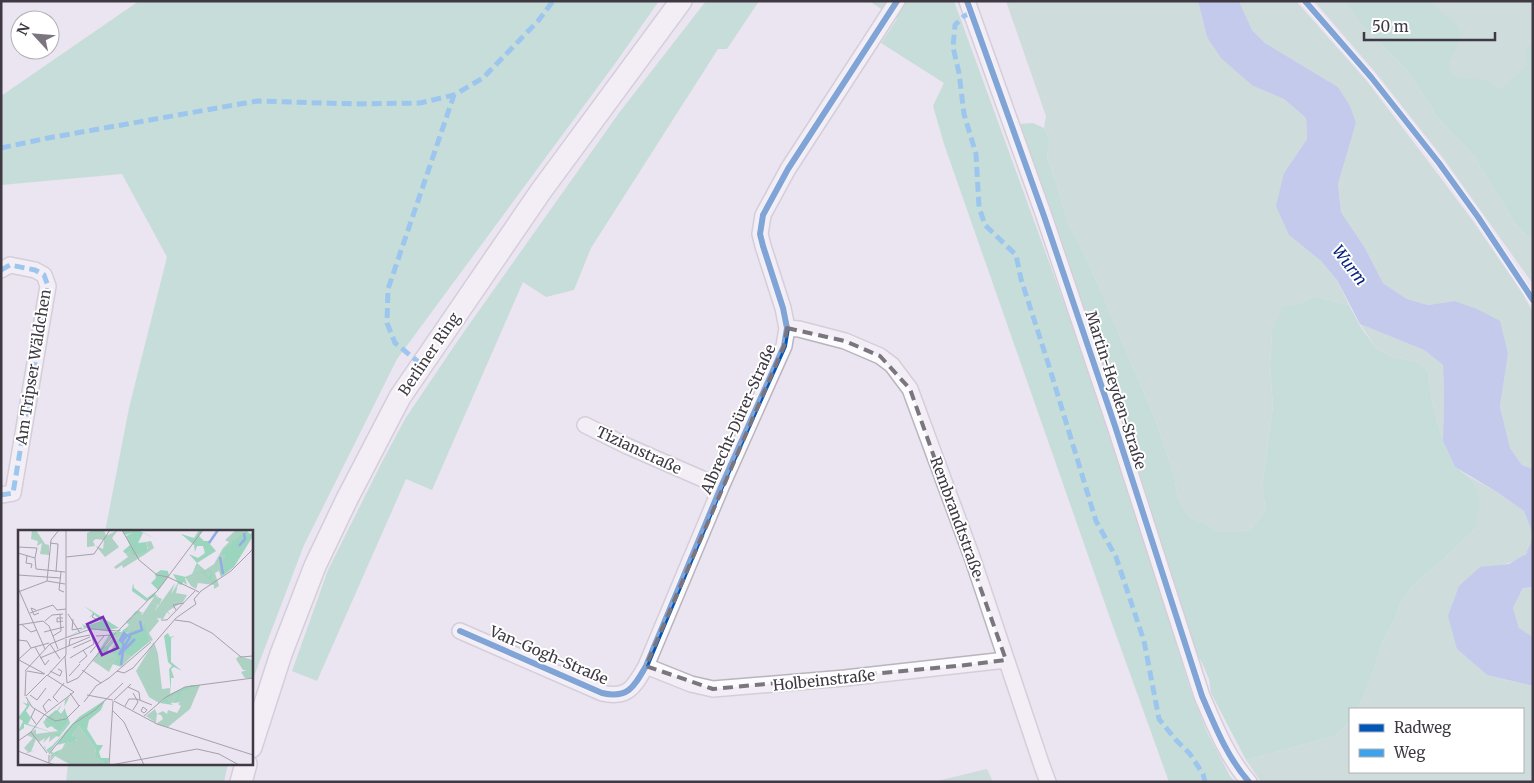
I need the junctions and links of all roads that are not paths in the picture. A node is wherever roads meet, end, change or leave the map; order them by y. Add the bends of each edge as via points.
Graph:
1 (681, 1) edge
2 (897, 1) edge
3 (967, 1) edge
4 (1, 270) edge
5 (787, 328) junction
6 (585, 425) dead end
7 (721, 488) junction
8 (1, 495) edge
9 (460, 631) dead end
10 (1006, 660) junction
11 (646, 666) junction
12 (252, 744) edge
13 (1048, 782) edge
14 (1249, 782) edge

1 - 12 main road, Berliner Ring via 541,191 400,397 316,566 281,654
2 - 5 street, Albrecht-Dürer-Straße via 788,169 763,215 760,234
3 - 14 street, Martin-Heyden-Straße via 1103,389 1202,696 1237,768
4 - 8 street, Am Tripser Wäldchen via 10,265 35,270 44,275 48,286 13,493
5 - 7 street, Albrecht-Dürer-Straße via 784,346
5 - 10 street, Rembrandtstraße via 845,341 880,356 892,365 910,389 967,542
6 - 7 street, Tizianstraße
7 - 11 street, Albrecht-Dürer-Straße
9 - 11 street, Van-Gogh-Straße via 614,696 636,684
10 - 11 street, Holbeinstraße via 713,689
10 - 13 street, Rembrandtstraße

